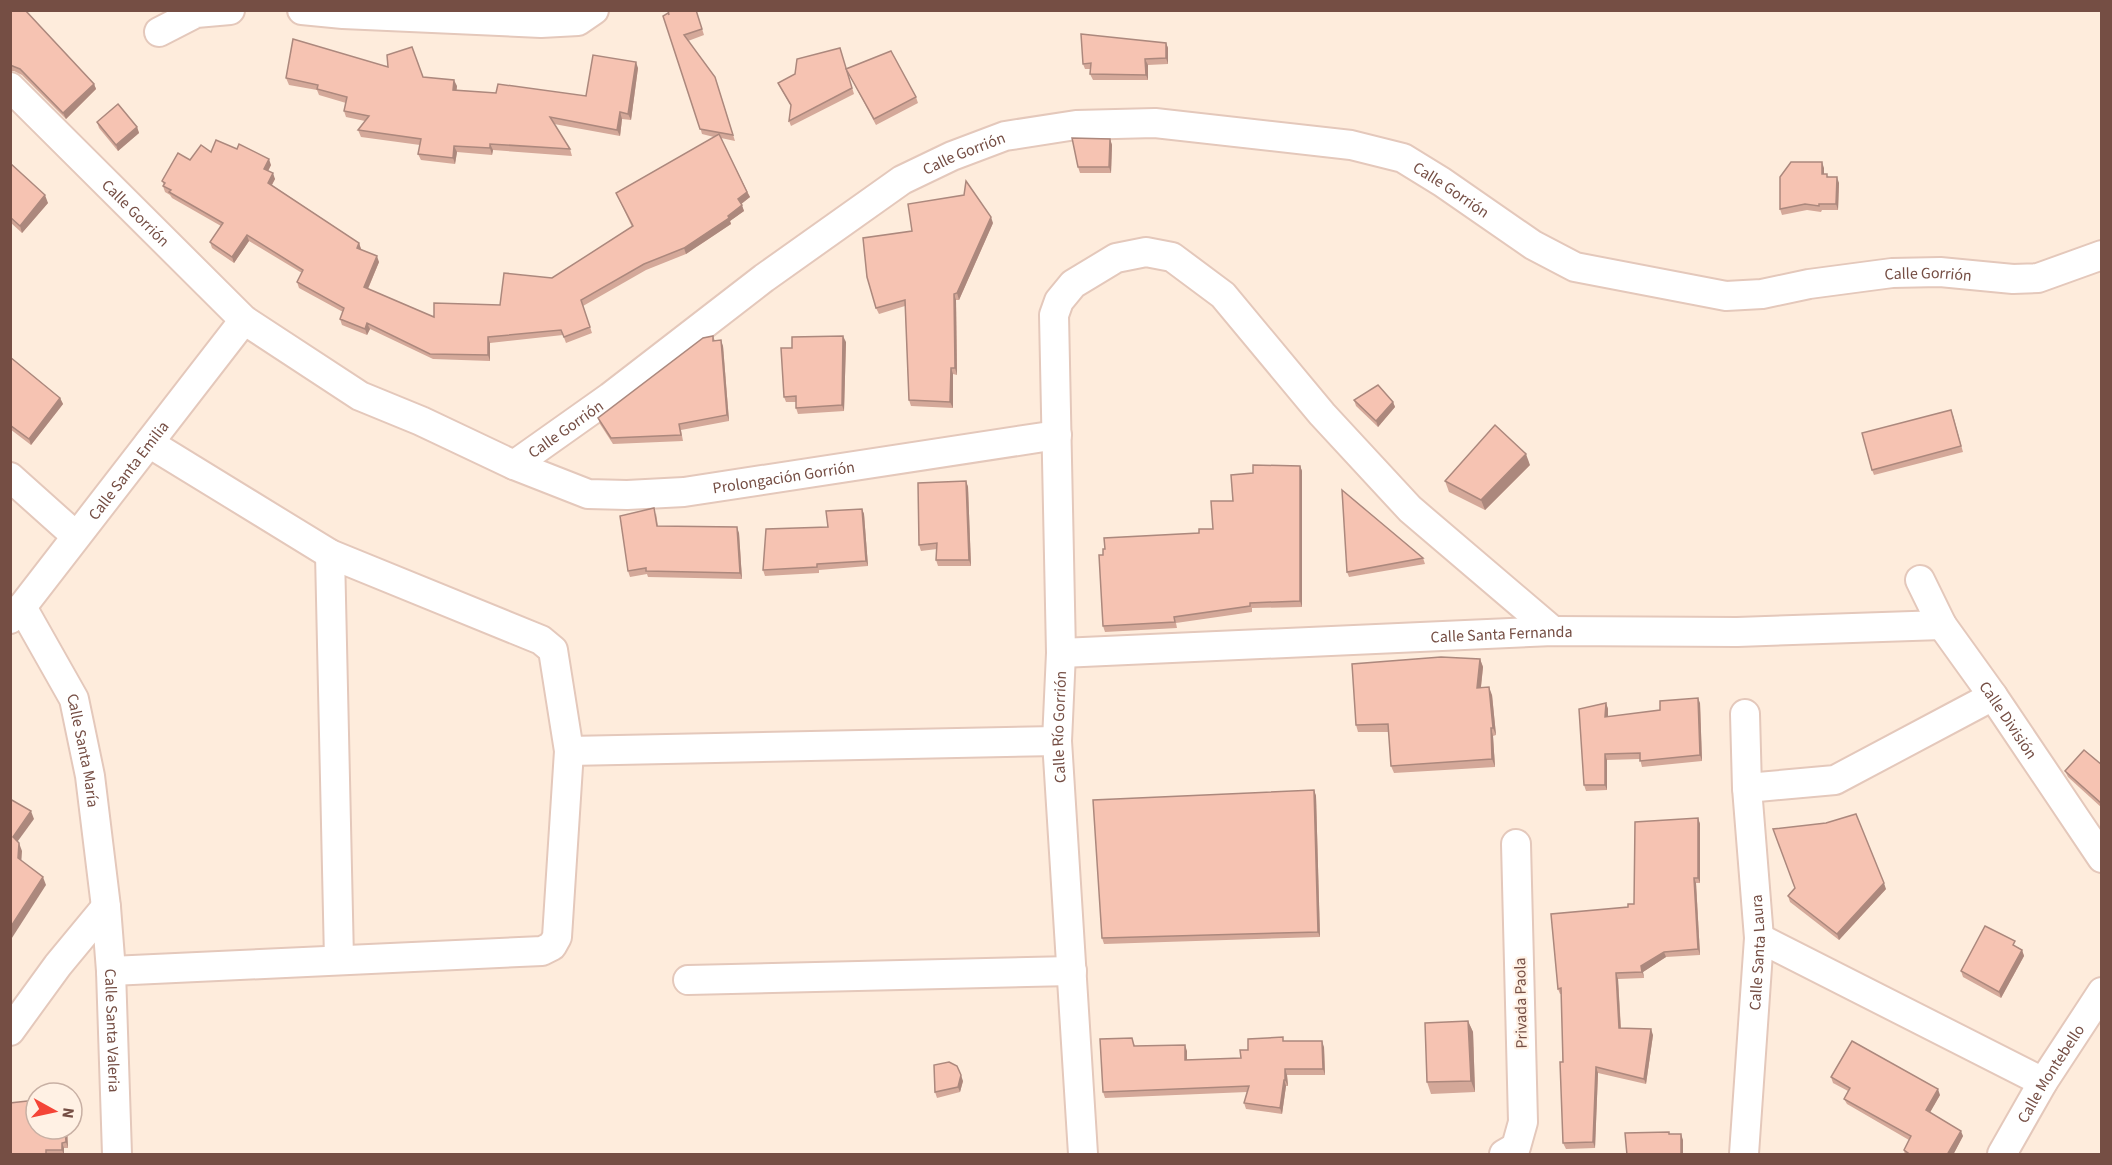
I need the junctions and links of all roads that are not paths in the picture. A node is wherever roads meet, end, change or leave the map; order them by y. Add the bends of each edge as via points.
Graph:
1 (230, 10) edge
2 (302, 10) edge
3 (594, 10) edge
4 (159, 32) dead end
5 (10, 87) edge
6 (2102, 255) edge
7 (243, 320) junction
8 (1057, 435) junction
9 (149, 443) junction
10 (514, 465) junction
11 (10, 477) edge
12 (76, 536) junction
13 (330, 554) junction
14 (1920, 580) dead end
15 (16, 613) edge
16 (1942, 625) junction
17 (1553, 631) junction
18 (1061, 653) junction
19 (1994, 696) junction
20 (1745, 714) dead end
21 (1057, 741) junction
22 (569, 751) junction
23 (1747, 788) junction
24 (1516, 844) dead end
25 (2102, 858) edge
26 (106, 907) junction
27 (1759, 938) junction
28 (339, 959) junction
29 (1071, 970) junction
30 (111, 971) junction
31 (688, 980) dead end
32 (2102, 992) edge
33 (10, 1031) edge
34 (2043, 1082) junction
35 (117, 1155) edge
36 (1083, 1155) edge
37 (1504, 1155) edge
38 (1744, 1155) edge
39 (2001, 1155) edge

1 - 4 street via 196,13
2 - 3 street via 541,23 578,21
5 - 7 street, Calle Gorrión
6 - 10 street, Calle Gorrión via 2038,278 1892,273 1726,296 1575,267 1533,245 1403,158 1351,145 1155,123 1076,125 1005,136 902,180
7 - 9 street, Calle Santa Emilia
7 - 10 street, Calle Gorrión via 360,396
8 - 10 street, Prolongación Gorrión via 684,492 588,494
8 - 17 street, Calle Río Gorrión via 1054,315 1059,300 1073,284 1116,258 1146,252 1172,257 1224,295 1322,414 1410,509
8 - 18 street, Calle Río Gorrión
9 - 12 street, Calle Santa Emilia
9 - 13 street
11 - 12 street
12 - 15 street, Calle Santa Emilia
13 - 22 street via 541,640 553,650
13 - 28 street
14 - 16 street, Calle División
15 - 26 street, Calle Santa María via 74,699 90,776
16 - 17 street, Calle Santa Fernanda via 1737,632
16 - 19 street, Calle División
17 - 18 street, Calle Santa Fernanda
18 - 21 street, Calle Río Gorrión
19 - 23 street via 1835,780
19 - 25 street, Calle División
20 - 23 street, Calle Santa Laura
21 - 22 street
21 - 29 street, Calle Río Gorrión
22 - 28 street via 557,937 552,946 542,951
23 - 27 street, Calle Santa Laura
24 - 37 street, Privada Paola via 1523,1122 1516,1146
26 - 30 street, Calle Santa Valeria
26 - 33 street
27 - 34 street
27 - 38 street, Calle Santa Laura
28 - 30 street
29 - 31 street
29 - 36 street, Calle Río Gorrión
30 - 35 street, Calle Santa Valeria
32 - 34 street, Calle Montebello
34 - 39 street, Calle Montebello

